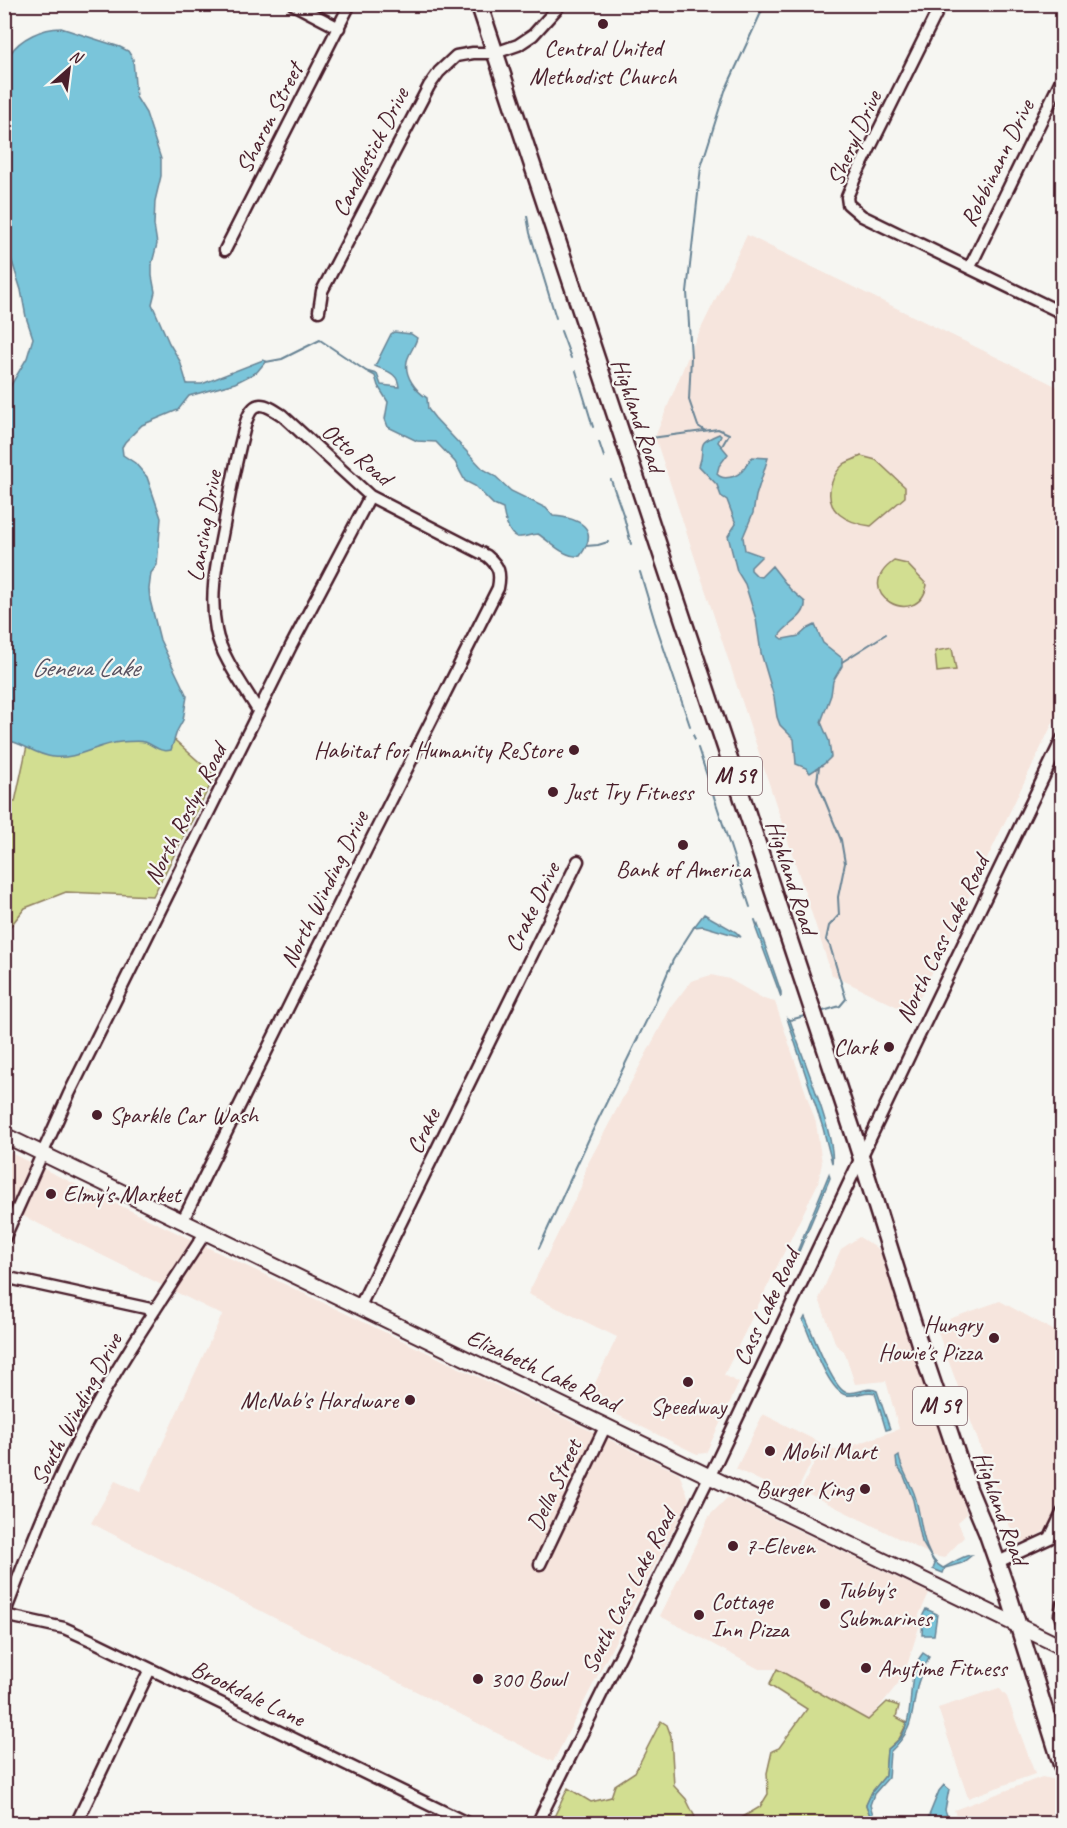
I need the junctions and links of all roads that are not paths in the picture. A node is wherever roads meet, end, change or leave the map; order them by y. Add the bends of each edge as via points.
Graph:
1 (293, 4) edge
2 (351, 4) edge
3 (479, 4) edge
4 (561, 4) edge
5 (940, 4) edge
6 (339, 28) junction
7 (495, 53) junction
8 (1062, 78) edge
9 (225, 250) dead end
10 (970, 267) junction
11 (319, 311) dead end
12 (1062, 313) edge
13 (249, 411) joint
14 (370, 496) junction
15 (501, 575) joint
16 (259, 712) junction
17 (1062, 739) edge
18 (578, 861) dead end
19 (524, 972) joint
20 (4, 1135) edge
21 (42, 1153) junction
22 (861, 1158) junction
23 (182, 1222) junction
24 (205, 1233) junction
25 (4, 1239) edge
26 (4, 1277) edge
27 (359, 1308) junction
28 (155, 1310) junction
29 (606, 1425) junction
30 (710, 1475) junction
31 (1062, 1514) edge
32 (998, 1562) junction
33 (540, 1564) dead end
34 (1062, 1605) edge
35 (5, 1615) edge
36 (1062, 1622) edge
37 (1018, 1625) junction
38 (1062, 1647) edge
39 (150, 1669) junction
40 (1062, 1766) edge
41 (76, 1824) edge
42 (469, 1824) edge
43 (537, 1824) edge

1 - 6 street
2 - 6 street, Sharon Street
3 - 7 highway, Highland Road / M 59
4 - 7 street, Candlestick Drive via 533,34 518,45
5 - 10 street, Sheryl Drive via 847,197 848,204 862,216
6 - 9 street, Sharon Street
7 - 11 street, Candlestick Drive via 456,56 429,86 322,291
7 - 22 highway, Highland Road / M 59
8 - 10 street, Robbinann Drive
10 - 12 street
13 - 14 street, Otto Road via 256,405 270,407
13 - 16 street, Lansing Drive via 233,475 212,596 216,632
14 - 15 street, Otto Road via 487,556
14 - 16 street, North Roslyn Road
15 - 23 street, North Winding Drive via 498,588
16 - 21 street, North Roslyn Road
17 - 22 street, North Cass Lake Road
18 - 19 street, Crake Drive
19 - 27 street, Crake
20 - 21 main road, Elizabeth Lake Road
21 - 23 main road, Elizabeth Lake Road
21 - 25 street, North Roslyn Road
22 - 30 street, Cass Lake Road
22 - 32 highway, Highland Road / M 59 via 960,1465
23 - 24 main road, Elizabeth Lake Road
24 - 27 main road, Elizabeth Lake Road
24 - 28 street, South Winding Drive
26 - 28 street
27 - 29 main road, Elizabeth Lake Road
28 - 35 street, South Winding Drive via 86,1424 42,1520
29 - 30 main road, Elizabeth Lake Road
29 - 33 street, Della Street
30 - 37 main road, Elizabeth Lake Road
30 - 43 street, South Cass Lake Road
31 - 32 street via 1050,1538
32 - 37 highway, Highland Road / M 59
34 - 36 street
35 - 39 street, Brookdale Lane via 64,1629
37 - 38 main road, Elizabeth Lake Road
37 - 40 highway, M 59
39 - 41 street
39 - 42 street, Brookdale Lane

